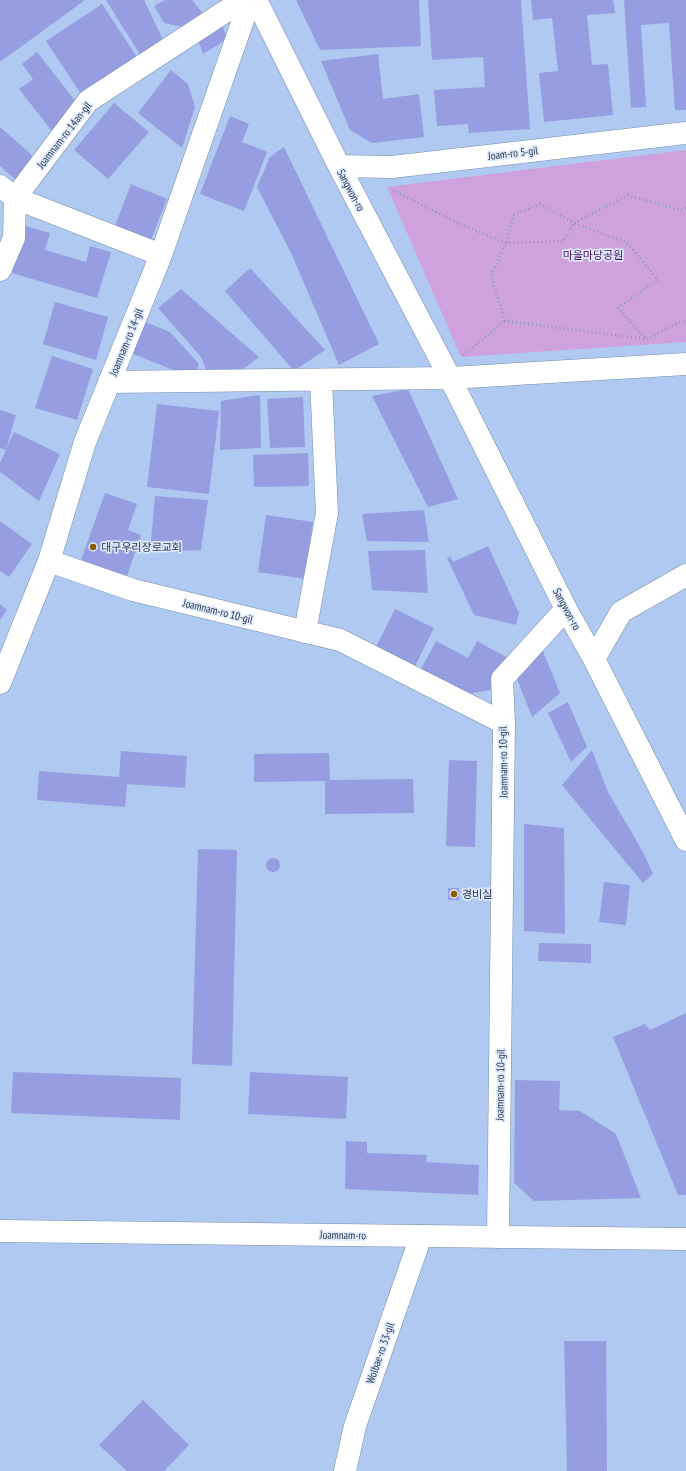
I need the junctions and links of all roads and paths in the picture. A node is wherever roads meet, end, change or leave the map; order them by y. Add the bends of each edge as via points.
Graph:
1 (243, 0) edge
2 (250, 0) edge
3 (256, 0) edge
4 (686, 133) edge
5 (339, 166) junction
6 (387, 187) dead end
7 (8, 192) edge
8 (686, 208) edge
9 (574, 223) junction
10 (506, 244) junction
11 (161, 255) junction
12 (0, 270) edge
13 (686, 319) edge
14 (505, 321) junction
15 (647, 339) junction
16 (461, 357) dead end
17 (686, 364) edge
18 (450, 378) junction
19 (321, 380) junction
20 (109, 382) junction
21 (49, 561) junction
22 (686, 575) edge
23 (566, 609) junction
24 (306, 632) junction
25 (594, 659) junction
26 (0, 683) edge
27 (504, 723) junction
28 (686, 840) edge
29 (0, 1231) edge
30 (421, 1236) junction
31 (498, 1238) junction
32 (686, 1239) edge
33 (345, 1471) edge

1 - 7 street, Joamnam-ro 14an-gil via 88,101
2 - 11 street, Joamnam-ro 14-gil
3 - 5 street, Sangwon-ro
4 - 5 street, Joam-ro 5-gil via 392,167
5 - 18 street, Sangwon-ro
6 - 10 path
7 - 11 street
7 - 12 street via 14,238
8 - 9 path via 680,210 628,195
9 - 10 path via 563,241
9 - 10 path via 540,204 514,215
9 - 15 path via 627,243 658,280 618,308
10 - 14 path via 491,276
11 - 20 street, Joamnam-ro 14-gil
13 - 15 path
14 - 15 path
14 - 16 path
17 - 18 street
18 - 19 street
18 - 23 street, Sangwon-ro
19 - 20 street
19 - 24 street via 327,513
20 - 21 street, Joamnam-ro 14-gil via 85,442
21 - 24 street, Joamnam-ro 10-gil via 133,590
21 - 26 street, Joamnam-ro 14-gil
22 - 25 street via 621,612
23 - 25 street, Sangwon-ro
23 - 27 street via 502,679
24 - 27 street, Joamnam-ro 10-gil via 340,640
25 - 28 street, Sangwon-ro
27 - 31 street, Joamnam-ro 10-gil
29 - 30 street, Joamnam-ro
30 - 31 street, Joamnam-ro
30 - 33 street, Wolbae-ro 33-gil via 355,1426
31 - 32 street, Joamnam-ro

